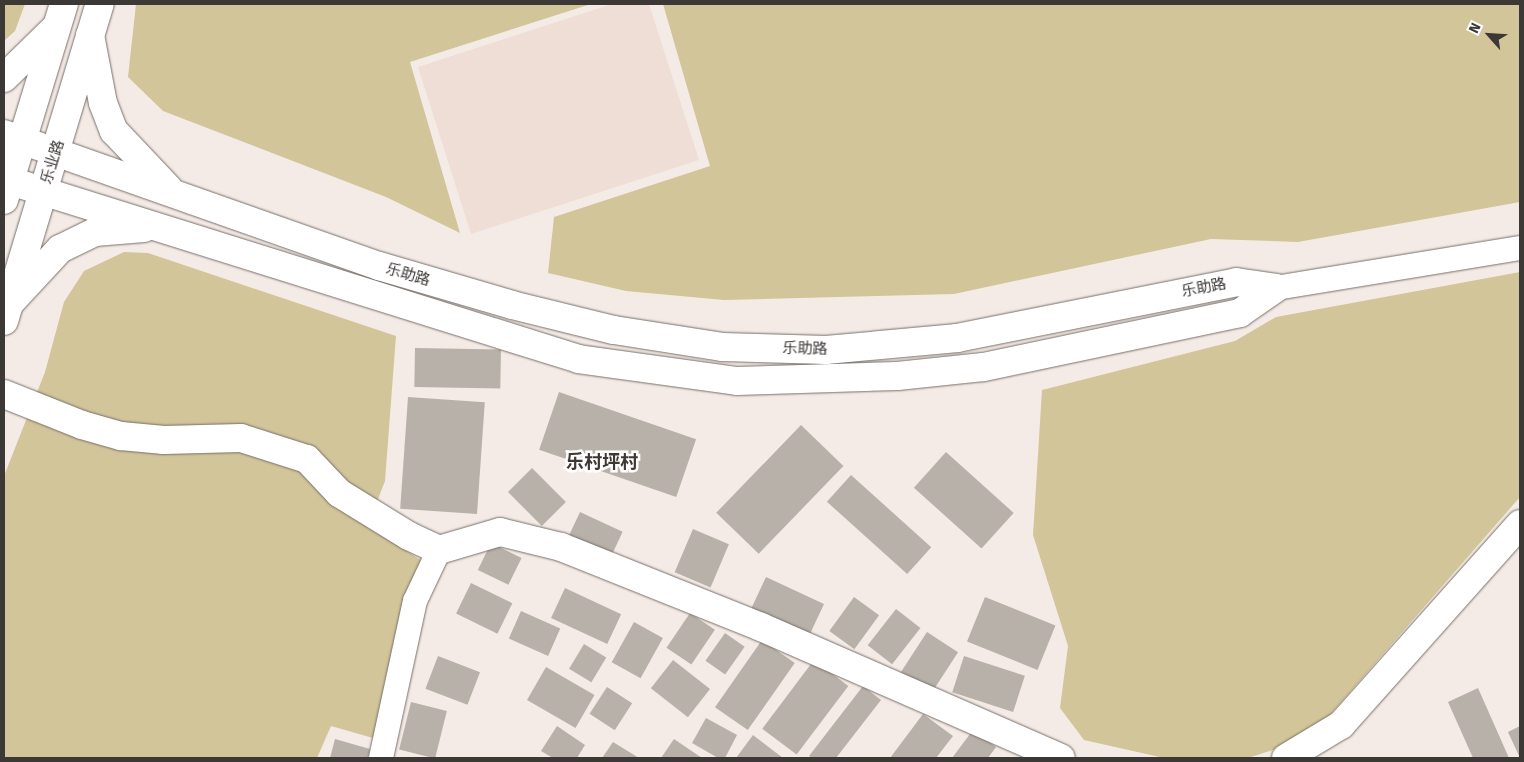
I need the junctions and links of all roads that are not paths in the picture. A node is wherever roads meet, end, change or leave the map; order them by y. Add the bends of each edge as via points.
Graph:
1 (100, 4) edge
2 (60, 15) edge
3 (90, 35) junction
4 (4, 78) edge
5 (13, 137) edge
6 (56, 151) junction
7 (6, 186) edge
8 (44, 191) junction
9 (173, 193) junction
10 (159, 227) junction
11 (1520, 248) edge
12 (1276, 288) junction
13 (6, 312) edge
14 (4, 394) edge
15 (1520, 524) edge
16 (439, 550) junction
17 (381, 758) edge
18 (1061, 758) edge
19 (1286, 758) edge

1 - 3 street, 乐业路
2 - 4 street
2 - 5 street
3 - 6 street, 乐业路
3 - 9 street via 103,103 114,131
5 - 6 street, 乐助路
5 - 7 street
6 - 8 street, 乐业路
6 - 9 street, 乐助路
7 - 8 street, 乐助路
8 - 10 street, 乐助路
8 - 13 street, 乐业路
9 - 12 street, 乐助路 via 379,266 512,305 614,330 722,347 826,350 957,338 1236,282
10 - 12 street, 乐助路 via 579,359 737,381 897,376 983,367 1240,313
10 - 13 street via 95,232 60,249
11 - 12 street
14 - 16 street via 82,425 122,436 164,440 240,438 307,459 339,493 409,536
15 - 19 street via 1341,725
16 - 17 street via 415,601
16 - 18 street via 500,532 561,547 761,627

